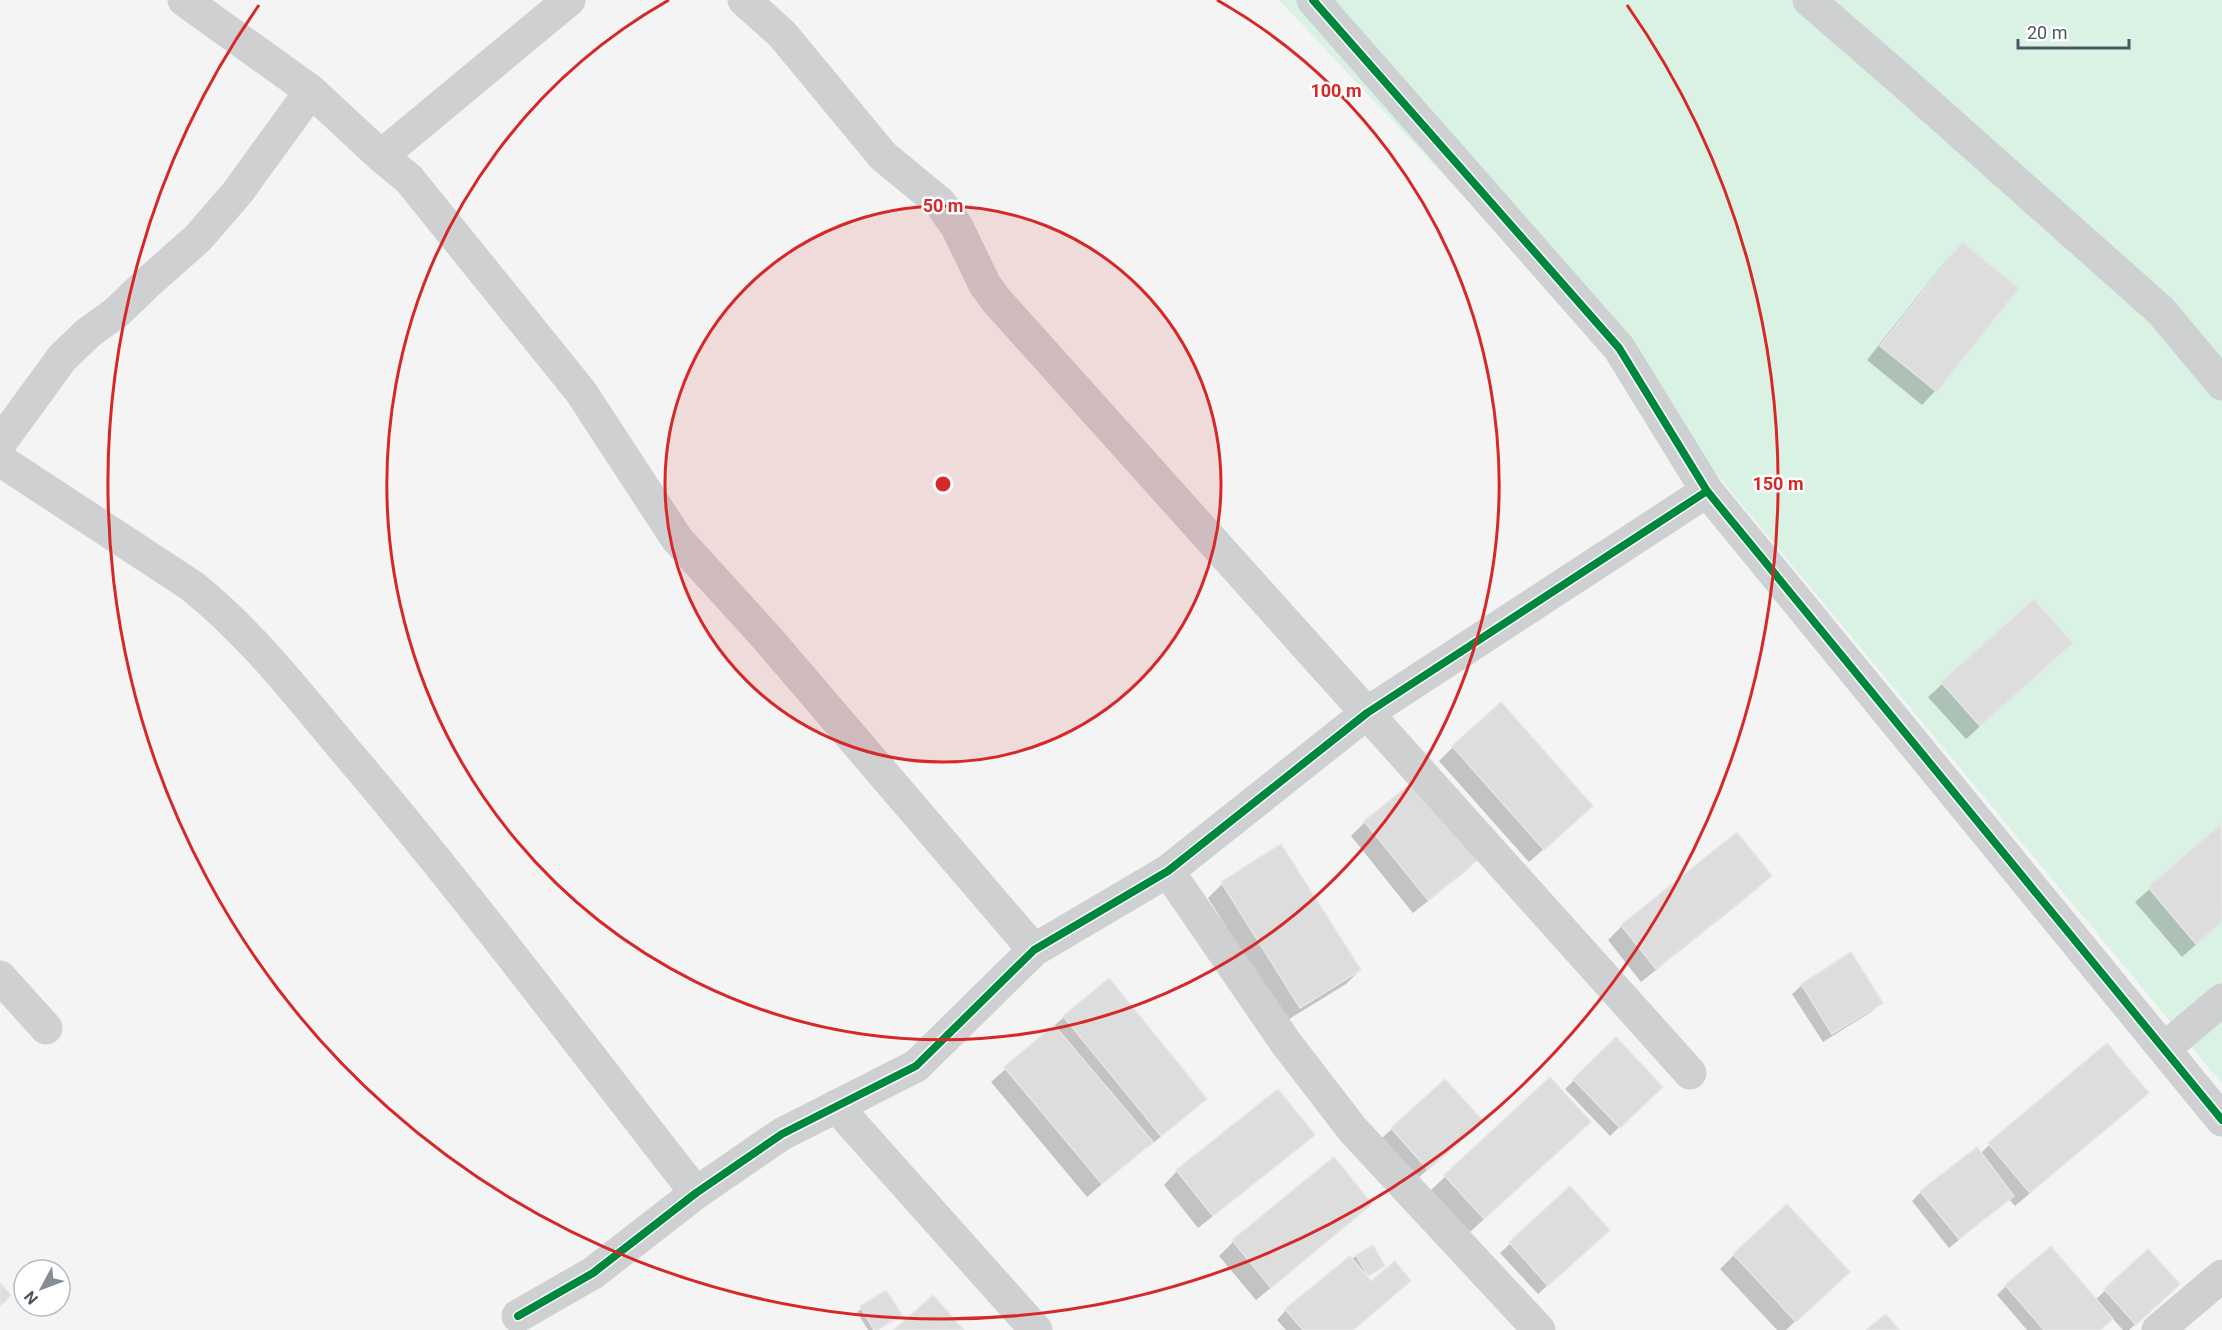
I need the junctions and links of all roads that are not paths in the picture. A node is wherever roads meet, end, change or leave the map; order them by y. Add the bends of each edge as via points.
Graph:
1 (184, 0) edge
2 (569, 0) edge
3 (744, 0) edge
4 (1313, 0) edge
5 (1809, 0) edge
6 (311, 91) junction
7 (381, 156) junction
8 (2222, 384) edge
9 (0, 443) edge
10 (0, 460) edge
11 (1707, 491) junction
12 (1367, 713) junction
13 (1168, 871) junction
14 (1034, 950) junction
15 (0, 977) edge
16 (2222, 1000) edge
17 (46, 1028) dead end
18 (2164, 1049) junction
19 (1690, 1073) dead end
20 (836, 1106) junction
21 (2222, 1120) edge
22 (696, 1193) junction
23 (2222, 1276) edge
24 (516, 1325) edge
25 (1036, 1330) edge
26 (1539, 1330) edge
27 (2158, 1330) edge

1 - 6 street
2 - 7 street
3 - 12 street via 782,34 883,156 940,203 996,300
4 - 11 street via 1618,348
5 - 8 street via 2161,311
6 - 7 street
6 - 9 street via 237,193 198,238 62,358
7 - 14 street via 409,179 581,392 676,539 767,638
10 - 22 street via 192,586 254,644 413,831
11 - 12 street
11 - 18 street
12 - 13 street
12 - 19 street
13 - 14 street
13 - 26 street via 1286,1043 1353,1130
14 - 20 street via 916,1066
15 - 17 street
16 - 18 street
18 - 21 street
20 - 22 street via 782,1134
20 - 25 street
22 - 24 street via 593,1273
23 - 27 street

